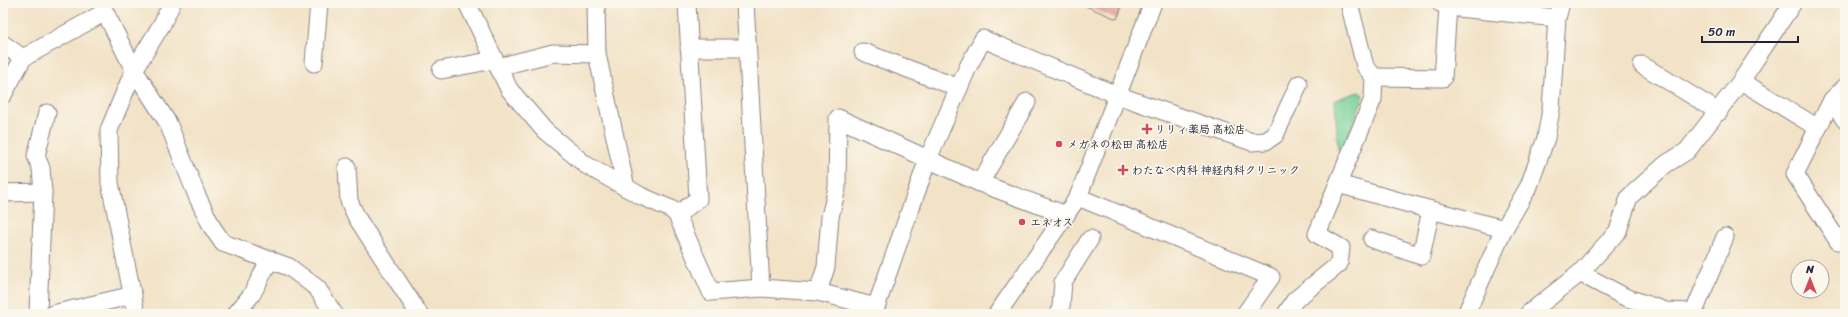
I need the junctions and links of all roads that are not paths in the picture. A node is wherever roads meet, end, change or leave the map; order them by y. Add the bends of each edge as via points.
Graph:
1 (172, 3) edge
2 (319, 3) edge
3 (467, 3) edge
4 (596, 3) edge
5 (687, 3) edge
6 (745, 3) edge
7 (1153, 3) edge
8 (1350, 3) edge
9 (1793, 3) edge
10 (1444, 5) edge
11 (102, 8) edge
12 (1559, 10) edge
13 (3, 44) edge
14 (689, 48) junction
15 (748, 48) junction
16 (863, 52) dead end
17 (597, 54) junction
18 (23, 58) junction
19 (314, 63) dead end
20 (496, 63) junction
21 (1642, 65) dead end
22 (134, 70) junction
23 (440, 70) dead end
24 (1374, 77) junction
25 (1741, 82) junction
26 (1299, 84) dead end
27 (1845, 87) edge
28 (959, 88) junction
29 (3, 95) edge
30 (1117, 95) junction
31 (1832, 100) junction
32 (1027, 102) dead end
33 (1719, 112) junction
34 (47, 114) dead end
35 (1845, 120) edge
36 (1818, 128) junction
37 (928, 159) junction
38 (347, 168) dead end
39 (980, 183) junction
40 (1338, 184) junction
41 (626, 188) junction
42 (44, 192) junction
43 (3, 193) edge
44 (1078, 197) junction
45 (1431, 210) junction
46 (677, 215) junction
47 (1066, 215) junction
48 (1504, 229) junction
49 (1725, 238) dead end
50 (1090, 239) dead end
51 (1372, 239) dead end
52 (1845, 240) edge
53 (270, 259) junction
54 (1580, 273) junction
55 (761, 288) junction
56 (818, 292) junction
57 (133, 296) junction
58 (875, 311) edge
59 (1701, 313) edge
60 (38, 314) edge
61 (53, 314) edge
62 (135, 314) edge
63 (236, 314) edge
64 (334, 314) edge
65 (419, 314) edge
66 (996, 314) edge
67 (1059, 314) edge
68 (1245, 314) edge
69 (1286, 314) edge
70 (1466, 314) edge
71 (1528, 314) edge

1 - 22 street
2 - 19 street
3 - 20 street
4 - 17 street
5 - 14 street
6 - 15 street
7 - 30 street
8 - 24 street via 1365,66
9 - 25 street
10 - 12 street
10 - 24 street via 1443,78
11 - 18 street
11 - 22 street
12 - 48 street via 1551,109 1546,138 1529,186
13 - 18 street
14 - 15 street
14 - 46 street via 698,199
15 - 55 street
16 - 28 street
17 - 20 street via 553,53
17 - 41 street
18 - 29 street
20 - 23 street
20 - 41 street via 509,89 545,131 586,165
21 - 33 street
22 - 53 street via 168,123 197,196 223,243
22 - 57 street via 109,130 110,183
24 - 40 street via 1373,98
25 - 33 street
25 - 36 street
26 - 30 street via 1275,136 1266,141 1252,142
27 - 31 street
28 - 30 street via 983,39
28 - 37 street
30 - 44 street
31 - 35 street
31 - 36 street
32 - 39 street
33 - 54 street via 1687,151 1666,164 1629,197 1618,231
34 - 42 street via 36,156 41,168
36 - 52 street via 1795,174 1838,241
37 - 39 street
37 - 56 street via 838,118 838,188 830,217 826,267
37 - 58 street
38 - 65 street via 349,201 354,212
39 - 47 street
40 - 45 street
40 - 69 street via 1317,234 1341,248 1339,264 1295,300
41 - 46 street via 671,209
42 - 43 street
42 - 60 street
44 - 47 street
44 - 68 street via 1271,277
45 - 48 street
45 - 51 street via 1421,256
46 - 55 street via 711,292
47 - 66 street
48 - 70 street
49 - 59 street
50 - 67 street via 1063,282
53 - 63 street via 252,294
53 - 64 street via 289,267 317,288
54 - 59 street via 1625,297 1666,312
54 - 71 street
55 - 56 street
56 - 58 street
57 - 61 street
57 - 62 street

